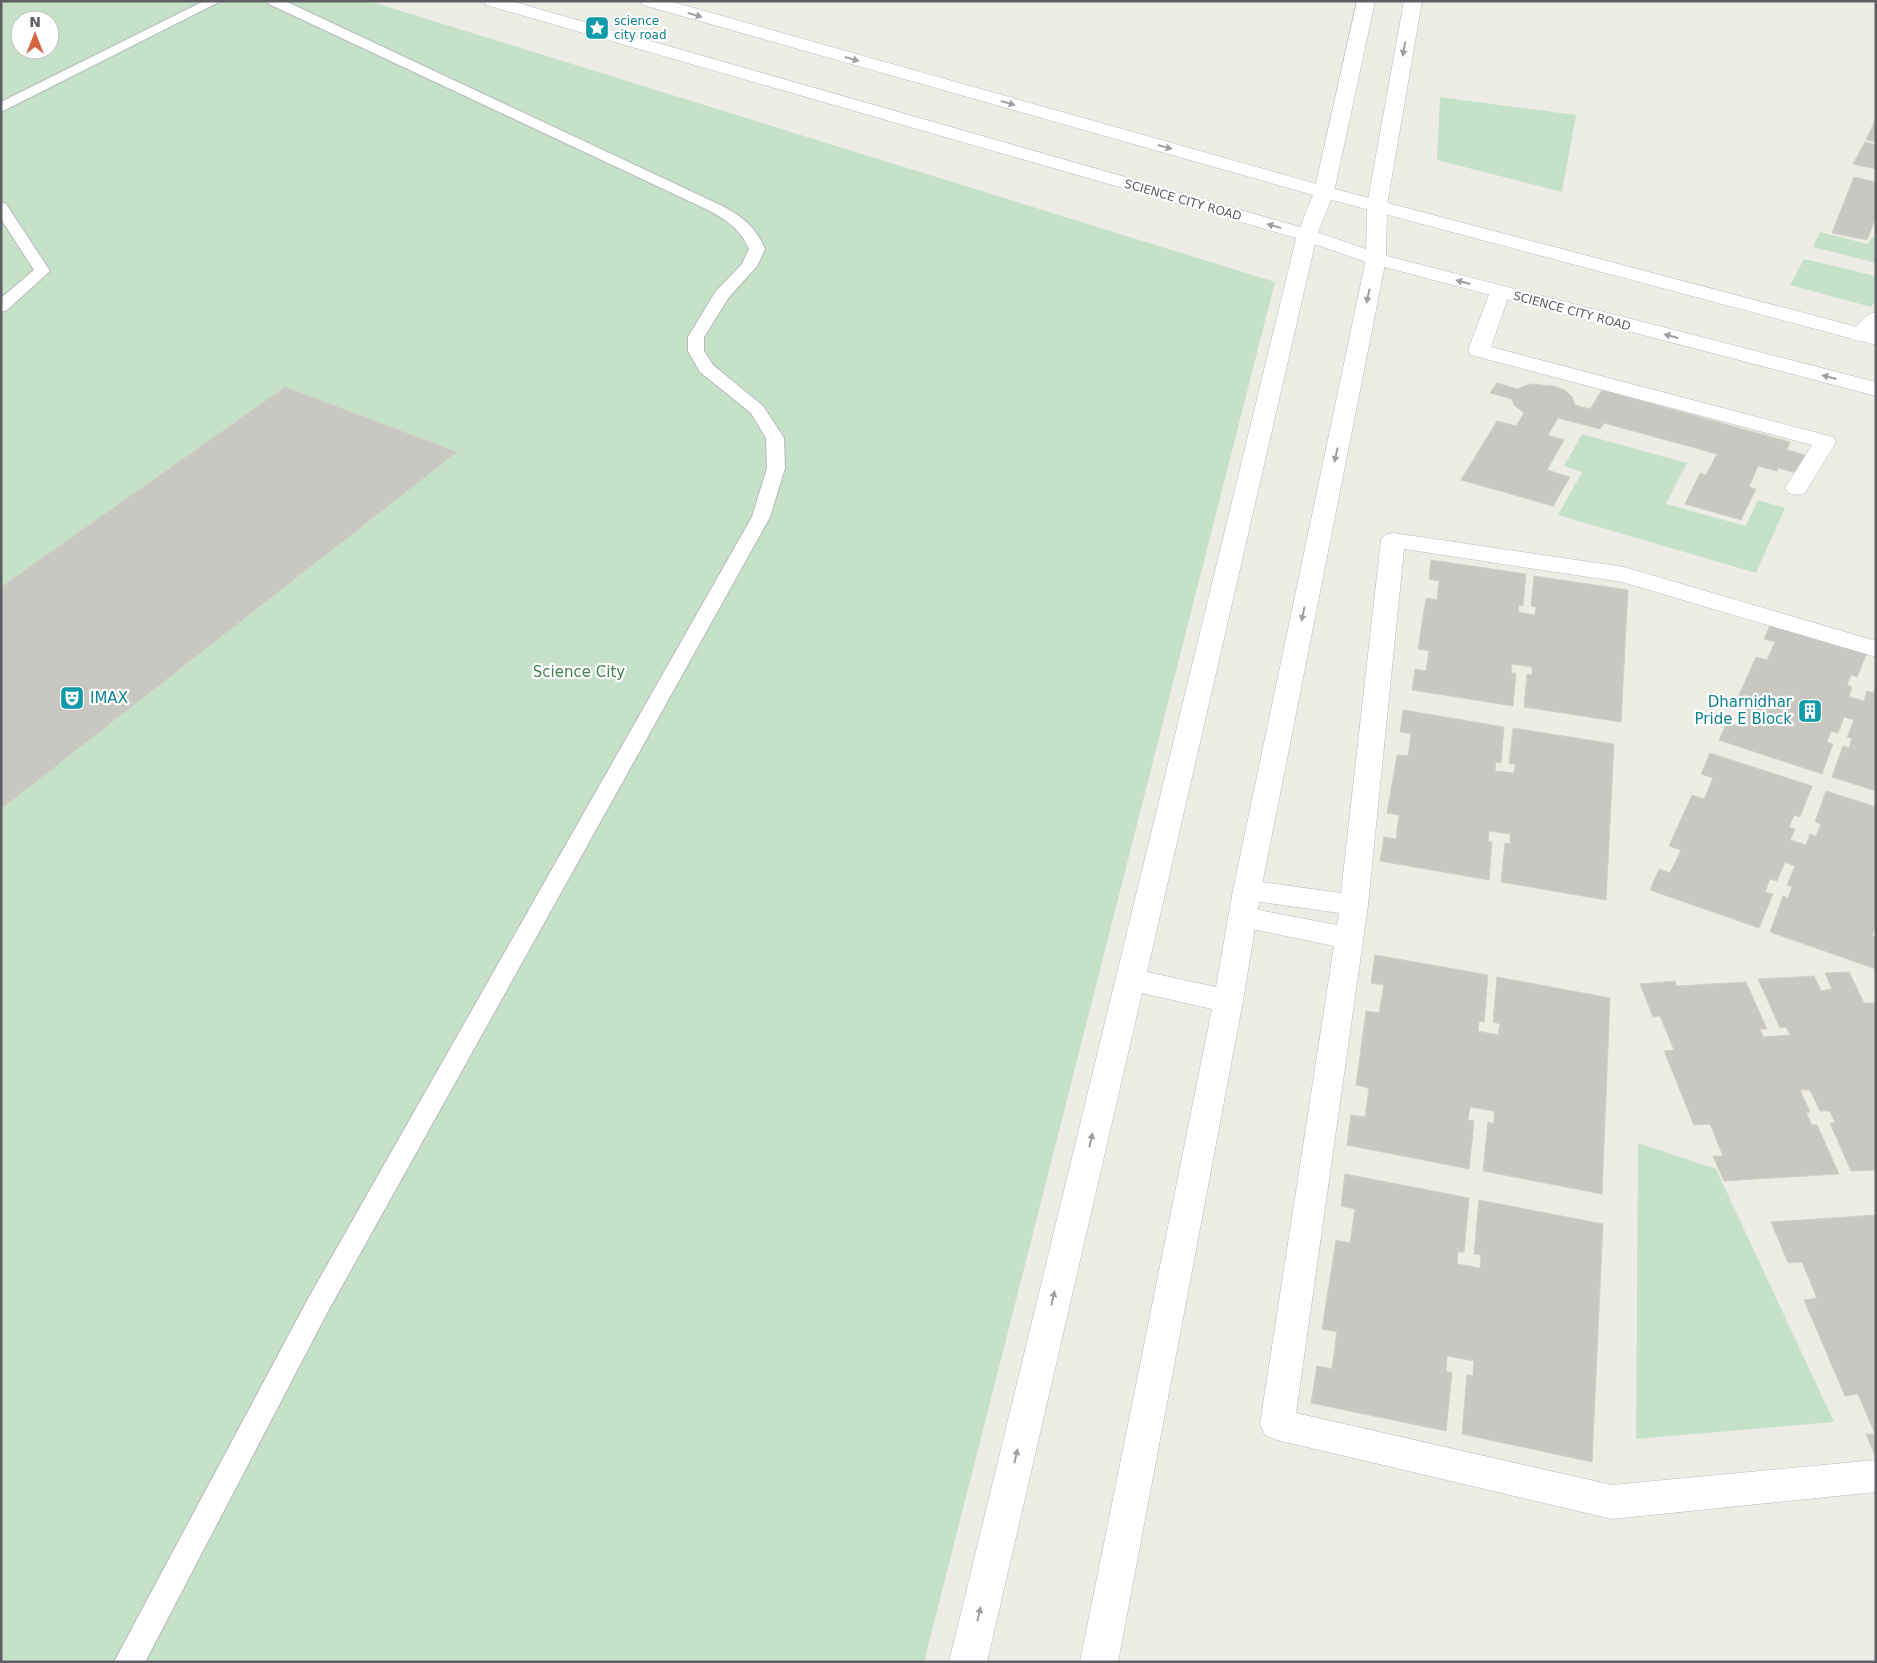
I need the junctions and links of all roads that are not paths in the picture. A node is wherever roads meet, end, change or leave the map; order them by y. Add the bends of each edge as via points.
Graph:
1 (215, 1) edge
2 (274, 1) edge
3 (492, 1) edge
4 (648, 1) edge
5 (1366, 1) edge
6 (1413, 1) edge
7 (1, 108) edge
8 (1324, 192) junction
9 (1377, 205) junction
10 (1, 207) edge
11 (1307, 235) junction
12 (1376, 259) junction
13 (1500, 292) junction
14 (1, 307) edge
15 (1876, 318) edge
16 (1868, 337) edge
17 (1876, 389) edge
18 (1797, 488) dead end
19 (1876, 649) edge
20 (1245, 903) junction
21 (1354, 905) junction
22 (1349, 938) junction
23 (1130, 980) junction
24 (1228, 1001) junction
25 (1876, 1476) edge
26 (129, 1662) edge
27 (968, 1662) edge
28 (1099, 1662) edge

1 - 7 lane
2 - 26 lane via 711,206 741,224 752,235 758,249 749,266 722,294 696,337 696,351 706,368 757,410 775,438 776,468 761,517 318,1305
11 -> 3 street, SCIENCE CITY ROAD
4 -> 8 street
5 - 8 street
6 -> 9 street
8 - 9 street
8 - 11 street
9 - 12 street
9 - 16 street
10 - 14 lane via 42,271
11 - 12 street, SCIENCE CITY ROAD
11 - 23 street
13 -> 12 street, SCIENCE CITY ROAD
12 -> 20 street
17 -> 13 street, SCIENCE CITY ROAD
13 - 18 street via 1479,350 1825,442
15 - 16 street
19 - 21 street via 1624,575 1393,540
20 - 21 street
20 - 22 street
20 - 24 street
21 - 22 street
22 - 25 street via 1278,1424 1612,1502
23 - 24 street
27 -> 23 street
24 - 28 street

